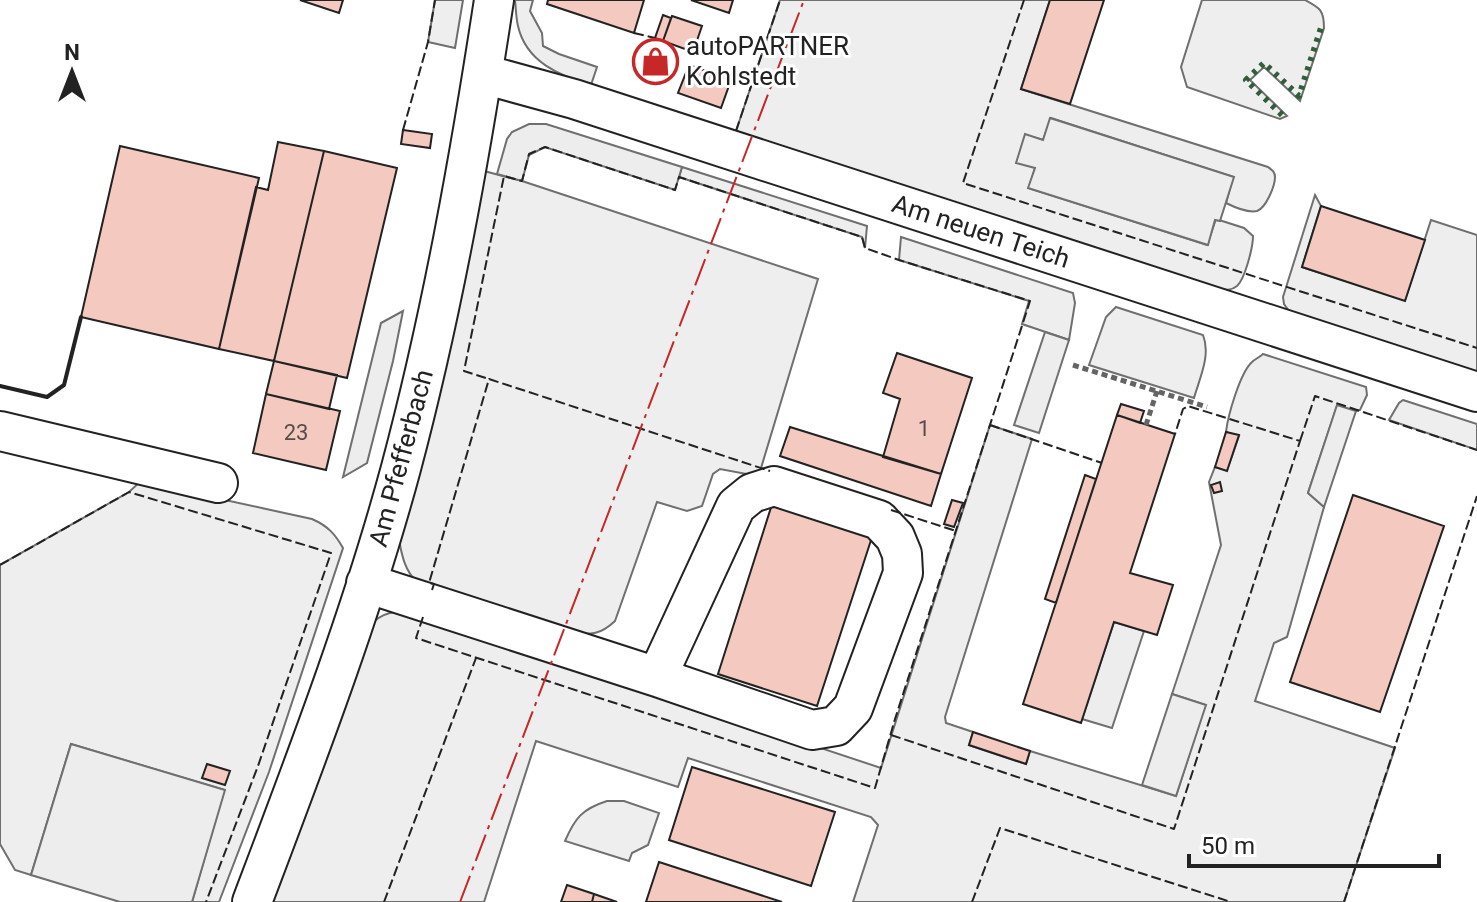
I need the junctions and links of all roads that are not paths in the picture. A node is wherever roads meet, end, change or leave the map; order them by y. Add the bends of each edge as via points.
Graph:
1 (494, 0) edge
2 (483, 74) junction
3 (1477, 392) edge
4 (0, 431) edge
5 (218, 483) dead end
6 (366, 583) junction
7 (657, 677) junction
8 (252, 902) edge

1 - 2 street, Am Pfefferbach
2 - 3 street, Am neuen Teich
2 - 6 street, Am Pfefferbach via 429,353
4 - 5 street
6 - 7 street
6 - 8 street, Am Pfefferbach
7 - 7 street via 812,730 836,726 853,708 903,573 895,537 879,520 774,486 752,493 736,506

